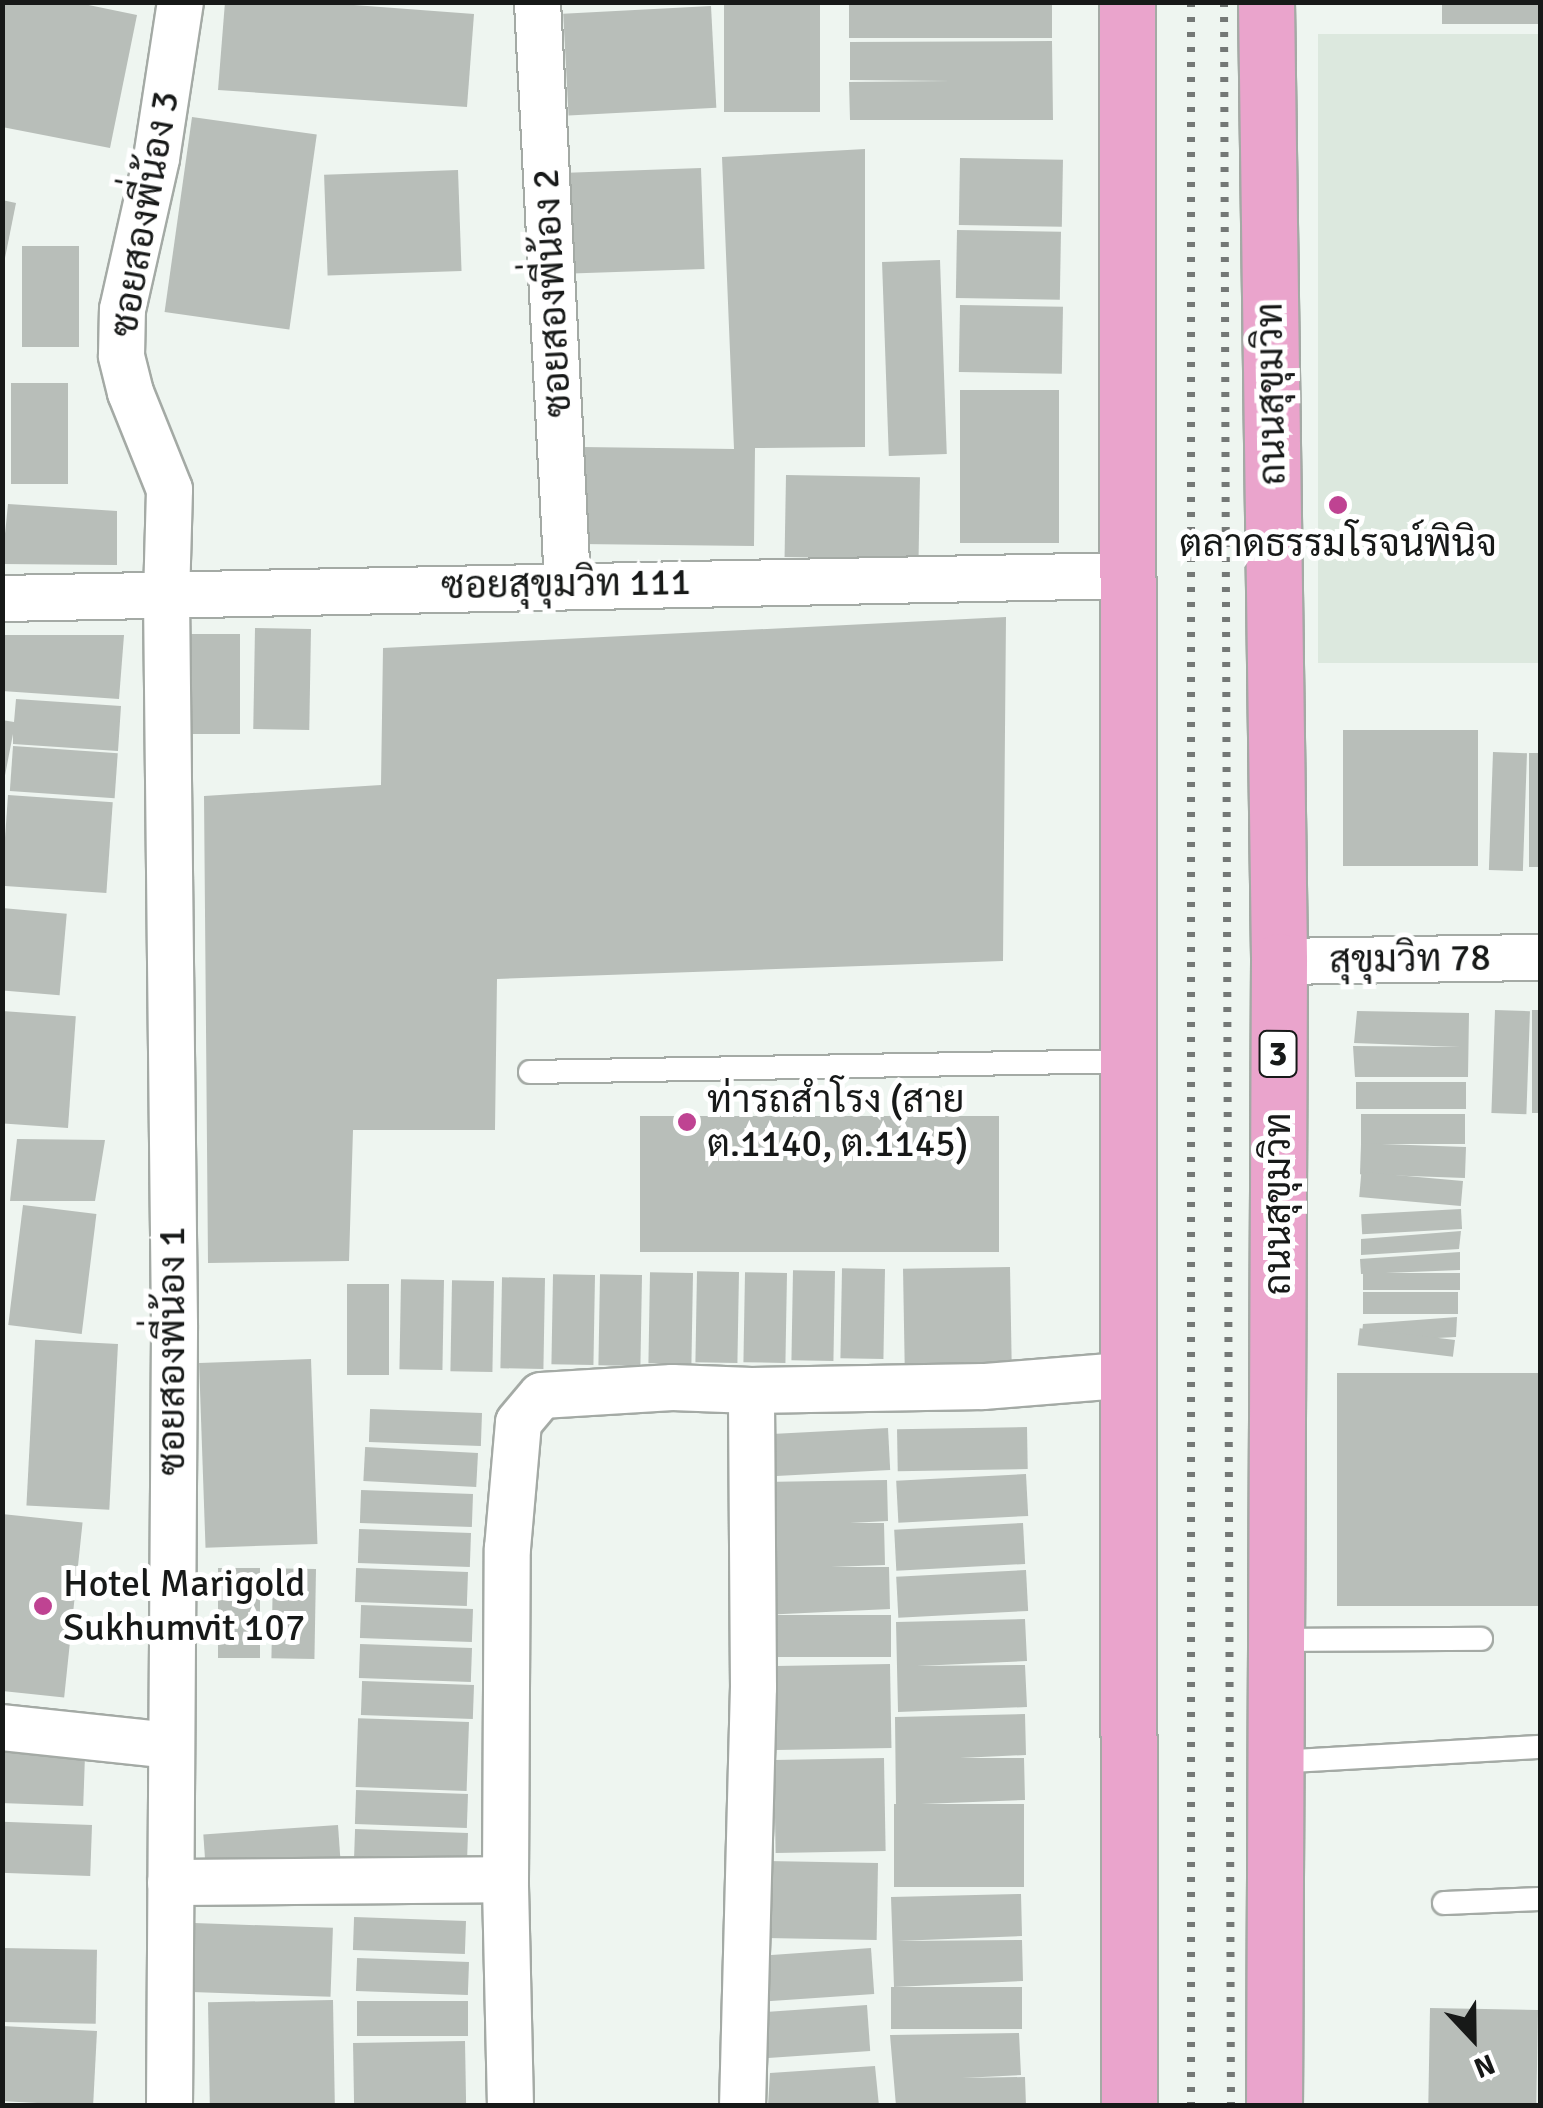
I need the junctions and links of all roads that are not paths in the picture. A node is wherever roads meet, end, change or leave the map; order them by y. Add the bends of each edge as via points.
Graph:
1 (180, 2) edge
2 (537, 2) edge
3 (1127, 2) edge
4 (1266, 2) edge
5 (1129, 575) junction
6 (567, 583) junction
7 (166, 597) junction
8 (2, 598) edge
9 (1540, 957) edge
10 (1278, 961) junction
11 (1130, 1062) junction
12 (530, 1072) dead end
13 (1132, 1374) junction
14 (751, 1390) junction
15 (1480, 1639) dead end
16 (1276, 1640) junction
17 (2, 1727) edge
18 (170, 1745) junction
19 (1540, 1746) edge
20 (1276, 1762) junction
21 (505, 1879) junction
22 (170, 1882) junction
23 (1540, 1898) edge
24 (1444, 1904) dead end
25 (170, 2106) edge
26 (510, 2106) edge
27 (742, 2106) edge
28 (1129, 2106) edge
29 (1274, 2106) edge

1 - 7 street, ซอยสองพี่น้อง 3 via 156,158 122,309 126,377 169,489
2 - 6 street, ซอยสองพี่น้อง 2
3 - 5 highway
4 - 10 highway, ถนนสุขุมวิท / 3
5 - 6 street, ซอยสุขุมวิท 111
5 - 11 highway
6 - 7 street, ซอยสุขุมวิท 111
7 - 8 street, ซอยสุขุมวิท 111
7 - 18 street, ซอยสองพี่น้อง 1 via 174,1324
9 - 10 street, สุขุมวิท 78
10 - 16 highway, ถนนสุขุมวิท / 3
11 - 12 lane
11 - 13 highway
13 - 14 street via 983,1386
13 - 28 highway
14 - 21 street via 574,1390 541,1395 518,1422 508,1548
14 - 27 street via 753,1687
15 - 16 lane
16 - 20 highway, ถนนสุขุมวิท / 3
17 - 18 street
18 - 22 street, ซอยสองพี่น้อง 1
19 - 20 lane
20 - 29 highway, ถนนสุขุมวิท / 3
21 - 22 street
21 - 26 street
22 - 25 street, ซอยสองพี่น้อง 1
23 - 24 lane

